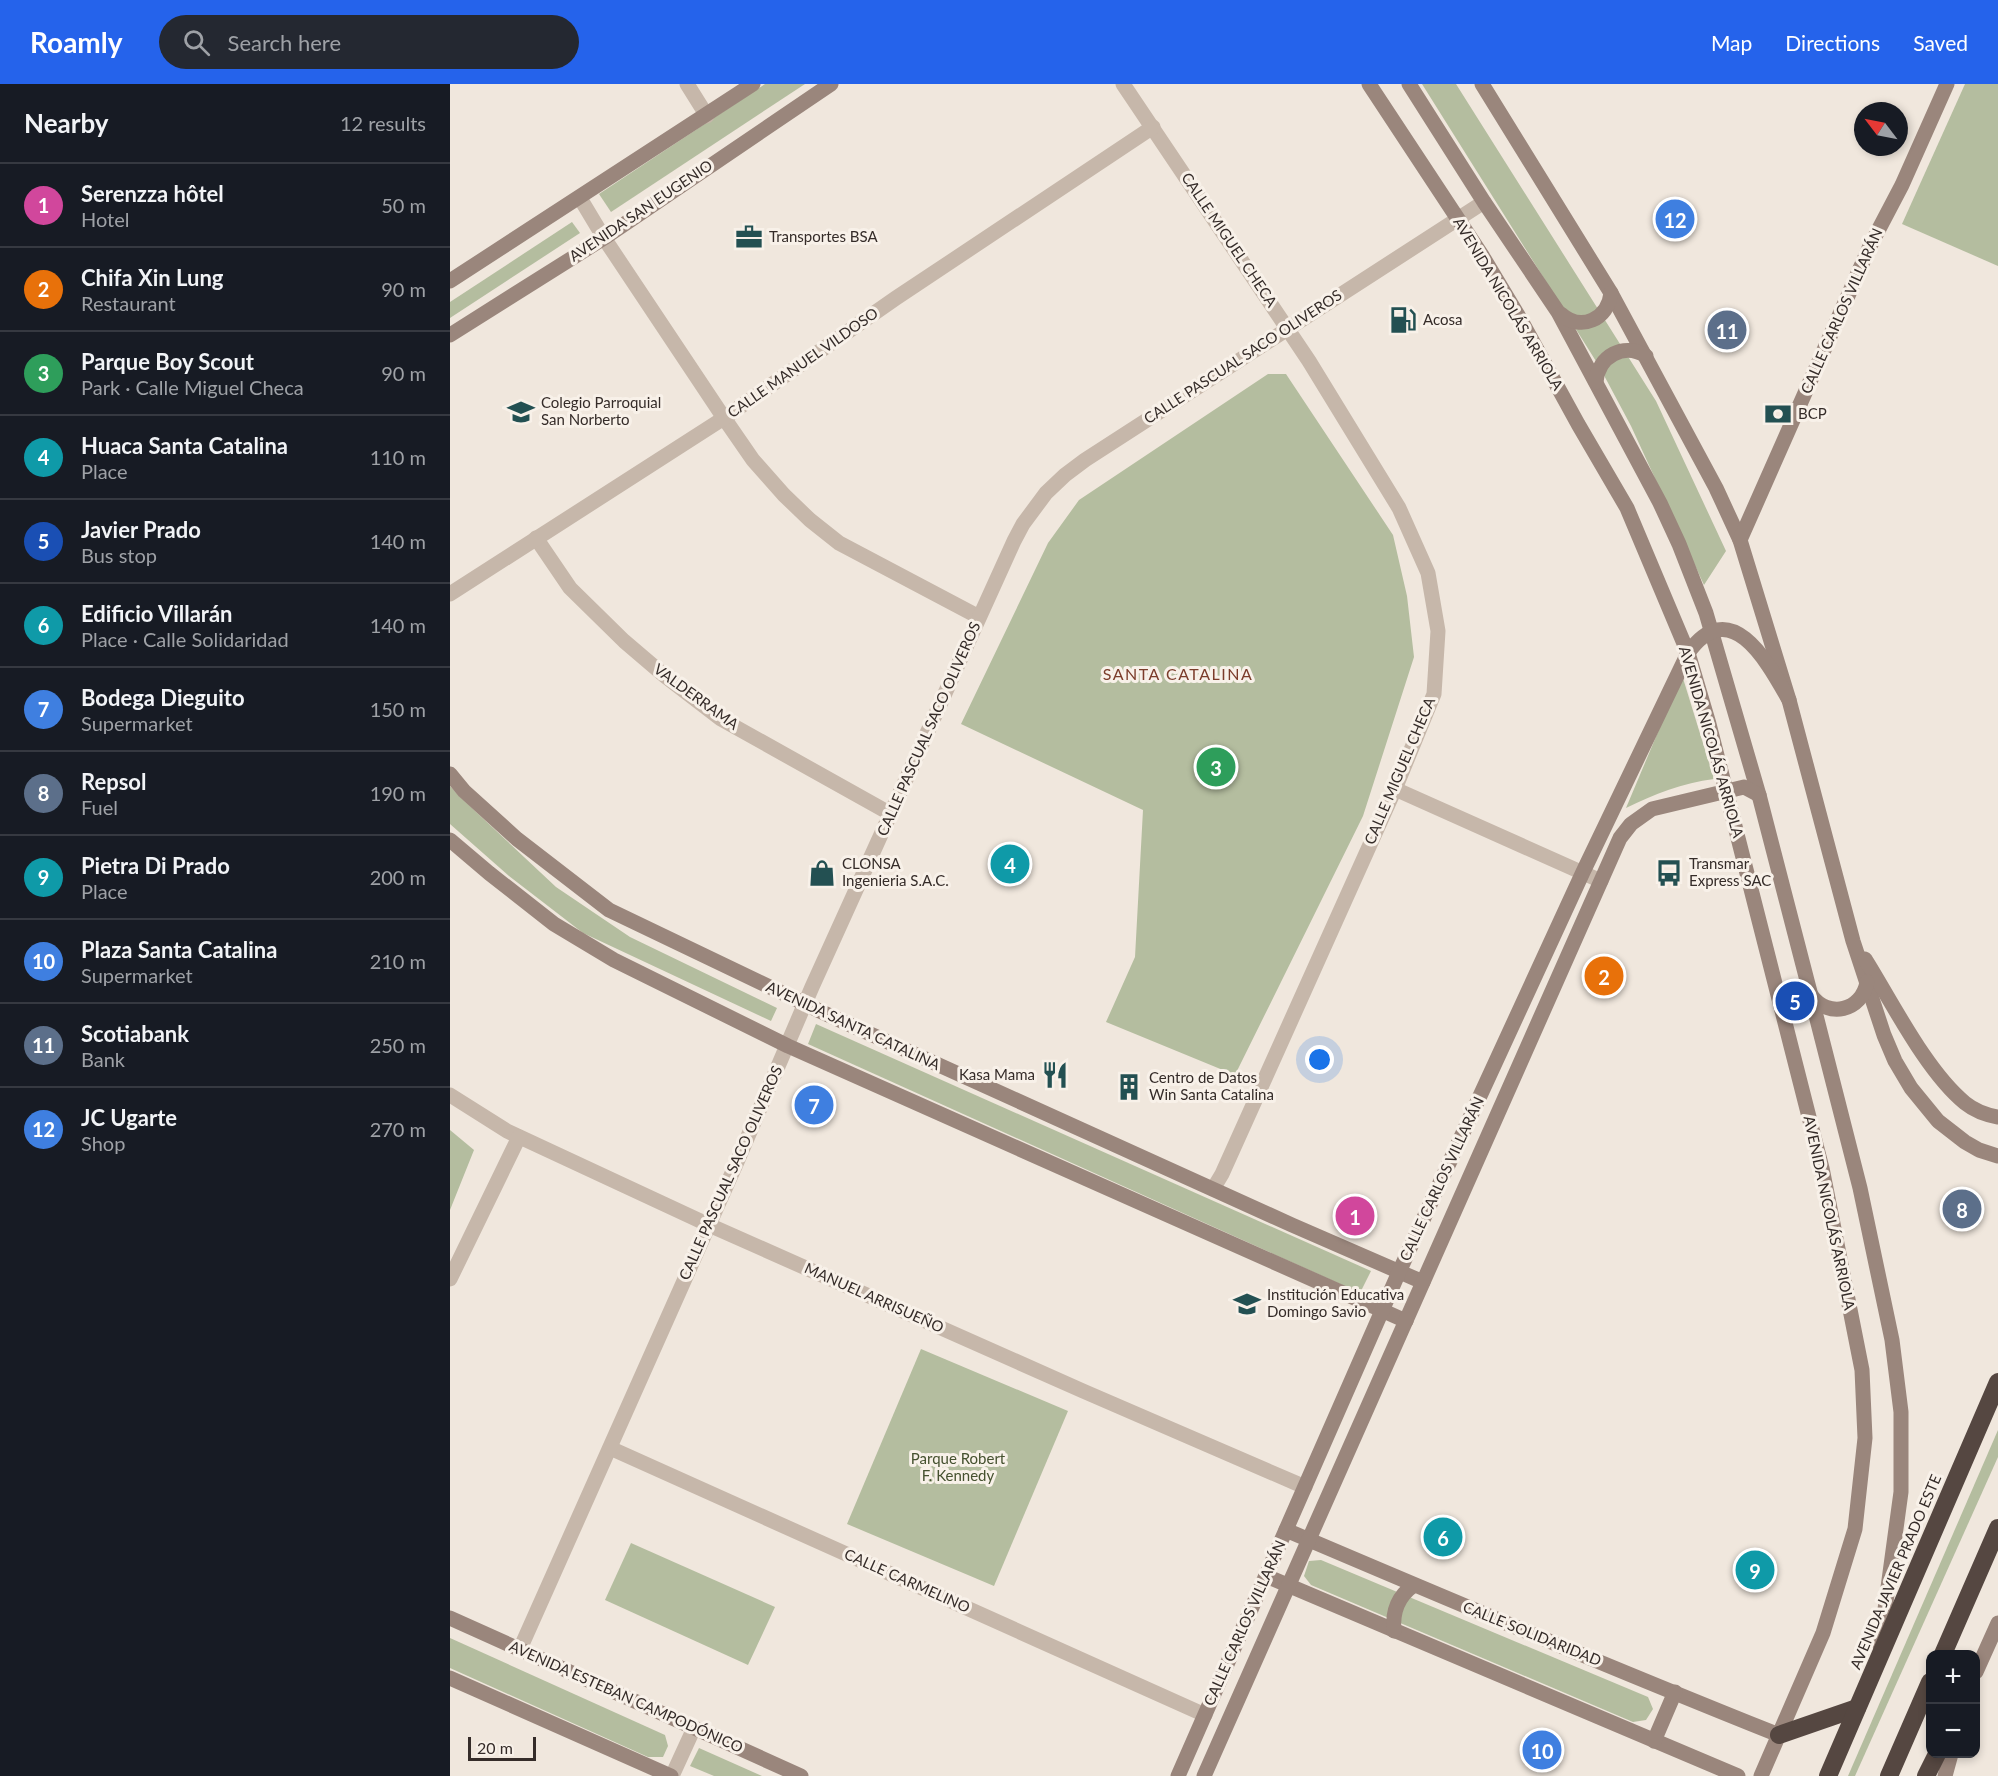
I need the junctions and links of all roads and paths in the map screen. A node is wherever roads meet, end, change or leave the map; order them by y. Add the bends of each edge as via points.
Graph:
1 (687, 84) edge
2 (753, 84) edge
3 (831, 84) edge
4 (1123, 84) edge
5 (1369, 84) edge
6 (1409, 84) edge
7 (1482, 84) edge
8 (1947, 84) edge
9 (707, 116) junction
10 (1153, 127) junction
11 (580, 198) junction
12 (1484, 202) junction
13 (1457, 219) junction
14 (604, 238) junction
15 (450, 281) edge
16 (1611, 293) junction
17 (1558, 312) junction
18 (1287, 328) junction
19 (450, 335) edge
20 (1646, 356) junction
21 (1596, 382) junction
22 (724, 418) junction
23 (536, 538) junction
24 (1740, 540) junction
25 (450, 594) edge
26 (979, 617) junction
27 (1711, 630) junction
28 (1688, 653) junction
29 (1789, 700) junction
30 (450, 774) edge
31 (1395, 789) junction
32 (1727, 791) junction
33 (1759, 795) junction
34 (891, 814) junction
35 (450, 840) edge
36 (1583, 872) junction
37 (1601, 880) junction
38 (1853, 941) junction
39 (1867, 982) junction
40 (1810, 992) junction
41 (805, 1005) junction
42 (788, 1046) junction
43 (450, 1095) edge
44 (1998, 1118) edge
45 (519, 1137) junction
46 (1998, 1156) edge
47 (1213, 1189) junction
48 (709, 1225) junction
49 (1399, 1272) junction
50 (450, 1279) edge
51 (1423, 1282) junction
52 (1383, 1311) junction
53 (1406, 1321) junction
54 (1998, 1382) edge
55 (610, 1448) junction
56 (1305, 1487) junction
57 (1998, 1528) edge
58 (1286, 1530) junction
59 (1308, 1539) junction
60 (1266, 1576) junction
61 (1288, 1585) junction
62 (1414, 1585) junction
63 (450, 1618) edge
64 (1998, 1623) edge
65 (1394, 1631) junction
66 (520, 1649) junction
67 (1945, 1650) edge
68 (1878, 1661) junction
69 (1980, 1663) edge
70 (450, 1678) edge
71 (1926, 1691) edge
72 (1675, 1692) junction
73 (1857, 1708) junction
74 (1205, 1715) junction
75 (693, 1728) junction
76 (1779, 1735) junction
77 (1654, 1741) junction
78 (1935, 1758) edge
79 (1950, 1758) edge
80 (672, 1776) edge
81 (801, 1776) edge
82 (1178, 1776) edge
83 (1204, 1776) edge
84 (1738, 1776) edge
85 (1761, 1776) edge
86 (1828, 1776) edge
87 (1889, 1776) edge
88 (1926, 1776) edge
89 (1945, 1776) edge

1 - 9 street
2 - 9 street
3 - 14 street, AVENIDA SAN EUGENIO
4 - 10 street, CALLE MIGUEL CHECA
5 - 13 street, AVENIDA NICOLÁS ARRIOLA
6 - 12 street, AVENIDA NICOLÁS ARRIOLA
7 - 16 street
8 - 24 street, CALLE CARLOS VILLARÁN via 1870,246
9 - 11 street
10 - 18 street, CALLE MIGUEL CHECA
10 - 22 street, CALLE MANUEL VILDOSO
11 - 14 street
11 - 15 street
12 - 13 street, CALLE PASCUAL SACO OLIVEROS
12 - 17 street, AVENIDA NICOLÁS ARRIOLA
13 - 18 street, CALLE PASCUAL SACO OLIVEROS
13 - 28 street, AVENIDA NICOLÁS ARRIOLA via 1522,322 1627,508
14 - 19 street, AVENIDA SAN EUGENIO
14 - 22 street
16 - 17 street via 1606,310 1592,321 1573,322
16 - 20 street
17 - 21 street, AVENIDA NICOLÁS ARRIOLA
18 - 26 street, CALLE PASCUAL SACO OLIVEROS via 1065,475 1023,524
18 - 31 street, CALLE MIGUEL CHECA via 1398,508 1428,573 1438,631 1434,694
20 - 21 street via 1634,350 1613,353 1602,362
20 - 24 street
21 - 27 street, AVENIDA NICOLÁS ARRIOLA via 1660,503
22 - 23 street, CALLE MANUEL VILDOSO
22 - 26 street via 784,495 839,543
23 - 25 street, CALLE MANUEL VILDOSO
23 - 34 street, VALDERRAMA via 570,588 624,641 721,720
24 - 29 street
26 - 34 street, CALLE PASCUAL SACO OLIVEROS
27 - 28 street, CALLE CARLOS VILLARÁN
27 - 29 street via 1734,632 1756,648
27 - 33 street, AVENIDA NICOLÁS ARRIOLA
28 - 32 street, AVENIDA NICOLÁS ARRIOLA
28 - 36 street, CALLE CARLOS VILLARÁN
29 - 38 street
30 - 41 street, AVENIDA SANTA CATALINA via 517,839 609,910
31 - 36 street
31 - 47 street, CALLE MIGUEL CHECA
32 - 33 street, CALLE CARLOS VILLARÁN via 1744,787
32 - 37 street, CALLE CARLOS VILLARÁN via 1652,809 1642,815 1620,838
32 - 76 street, AVENIDA NICOLÁS ARRIOLA via 1822,1168 1862,1370 1865,1438 1855,1529 1823,1633
33 - 40 street, AVENIDA NICOLÁS ARRIOLA
34 - 41 street, CALLE PASCUAL SACO OLIVEROS
35 - 42 street via 554,924 614,960
36 - 37 street
36 - 49 street, CALLE CARLOS VILLARÁN
37 - 51 street, CALLE CARLOS VILLARÁN
38 - 39 street
38 - 44 street via 1945,1082 1974,1110
39 - 40 street via 1859,1000 1842,1010 1823,1006
39 - 46 street via 1890,1050 1911,1088 1950,1131 1979,1150
40 - 68 street, AVENIDA NICOLÁS ARRIOLA via 1860,1188 1892,1340 1901,1412 1901,1492
41 - 42 street, CALLE PASCUAL SACO OLIVEROS
41 - 47 street, AVENIDA SANTA CATALINA
42 - 48 street, CALLE PASCUAL SACO OLIVEROS
42 - 52 street
43 - 45 street, MANUEL ARRISUEÑO
45 - 48 street, MANUEL ARRISUEÑO
45 - 50 street
47 - 49 street, AVENIDA SANTA CATALINA
48 - 55 street, CALLE PASCUAL SACO OLIVEROS
48 - 56 street, MANUEL ARRISUEÑO
49 - 51 street, AVENIDA SANTA CATALINA
49 - 52 street, CALLE CARLOS VILLARÁN
51 - 53 street, CALLE CARLOS VILLARÁN
52 - 53 street
52 - 56 street, CALLE CARLOS VILLARÁN
53 - 59 street, CALLE CARLOS VILLARÁN
54 - 68 highway, AVENIDA JAVIER PRADO ESTE
55 - 66 street, CALLE PASCUAL SACO OLIVEROS
55 - 74 street, CALLE CARMELINO
56 - 58 street, CALLE CARLOS VILLARÁN
57 - 67 highway
58 - 59 street, CALLE SOLIDARIDAD
58 - 60 street, CALLE CARLOS VILLARÁN
59 - 61 street, CALLE CARLOS VILLARÁN
59 - 62 street, CALLE SOLIDARIDAD
60 - 61 street
60 - 74 street, CALLE CARLOS VILLARÁN
61 - 65 street
61 - 83 street, CALLE CARLOS VILLARÁN
62 - 65 street via 1397,1605
62 - 72 street, CALLE SOLIDARIDAD
63 - 66 street, AVENIDA ESTEBAN CAMPODÓNICO
64 - 69 street
65 - 77 street
66 - 75 street, AVENIDA ESTEBAN CAMPODÓNICO
68 - 73 highway, AVENIDA JAVIER PRADO ESTE
70 - 80 street
71 - 87 highway
72 - 76 street, CALLE SOLIDARIDAD
72 - 77 street
73 - 76 highway
73 - 86 highway, AVENIDA JAVIER PRADO ESTE
74 - 82 street, CALLE CARLOS VILLARÁN
75 - 80 street
75 - 81 street, AVENIDA ESTEBAN CAMPODÓNICO
76 - 85 street, AVENIDA NICOLÁS ARRIOLA
77 - 84 street
78 - 88 highway
79 - 89 street

